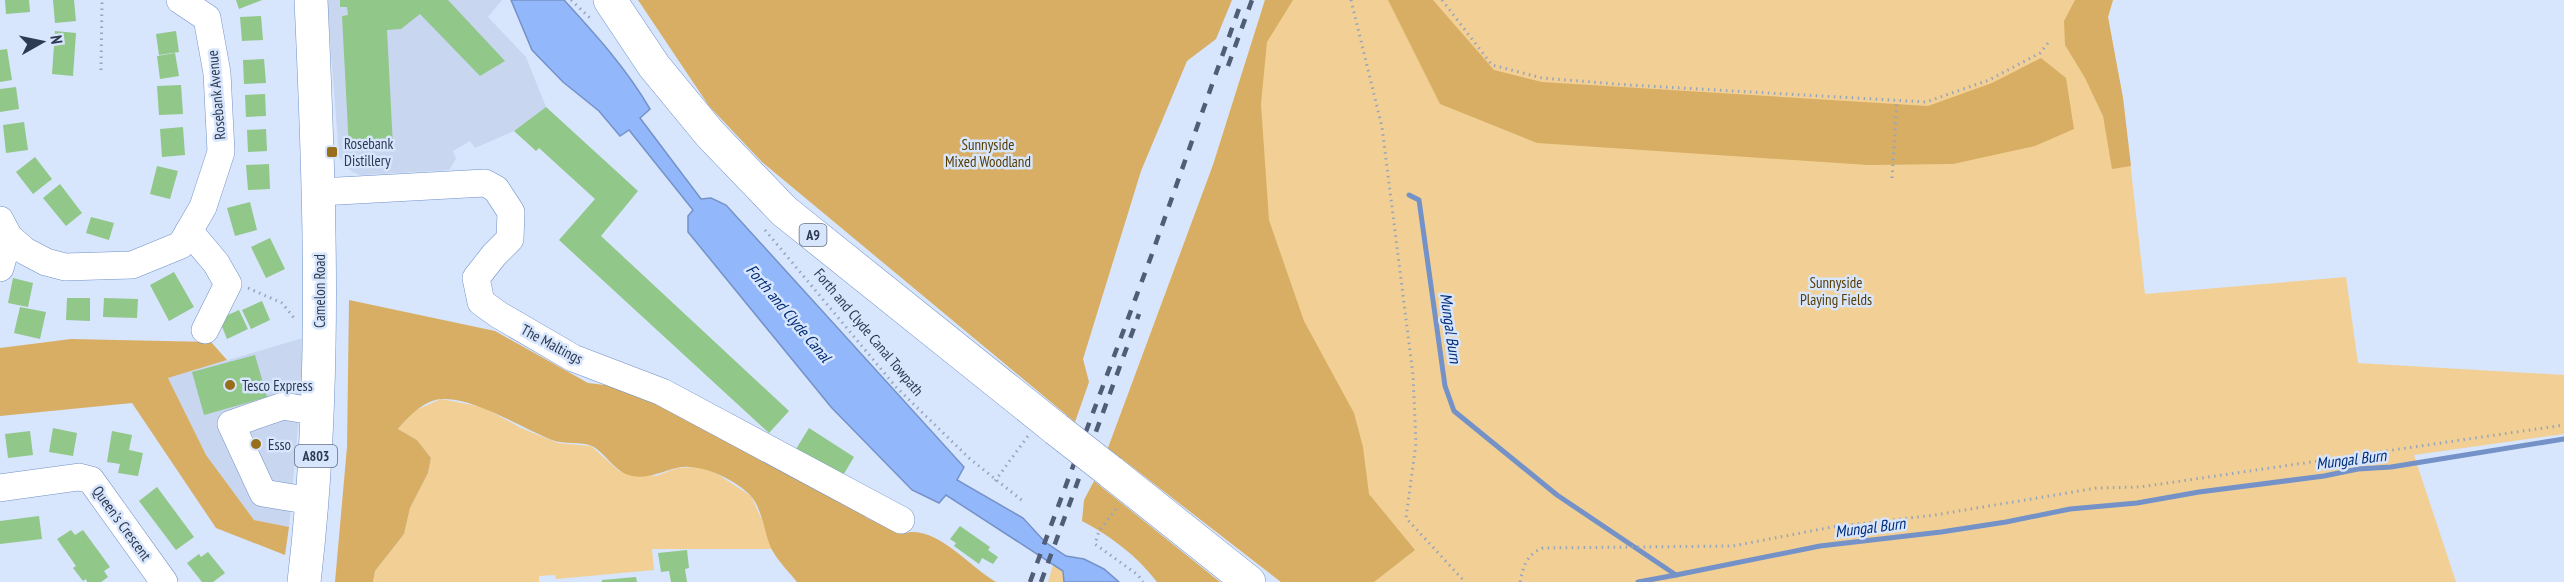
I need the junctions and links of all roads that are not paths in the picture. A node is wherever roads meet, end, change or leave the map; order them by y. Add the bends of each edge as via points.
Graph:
1 (180, 0) edge
2 (311, 0) edge
3 (604, 13) edge
4 (320, 192) junction
5 (4, 228) edge
6 (189, 231) junction
7 (0, 268) edge
8 (205, 330) dead end
9 (318, 412) junction
10 (0, 488) edge
11 (312, 501) junction
12 (901, 520) dead end
13 (164, 582) edge
14 (304, 582) edge
15 (1248, 582) edge

1 - 6 street, Rosebank Avenue via 207,18 217,73 221,152 203,207
2 - 4 main road, Camelon Road / A803
3 - 15 main road, A9, bridge via 784,211
4 - 9 main road, Camelon Road / A803
4 - 12 street, The Maltings via 485,183 496,189 511,212 510,239 476,279 481,302 573,358 662,392
5 - 6 street, Rosebank Avenue via 25,251 65,267 132,265 181,245
5 - 7 street
6 - 8 street via 228,284
9 - 11 main road, Camelon Road / A803
9 - 11 street via 283,406 231,424 263,493
10 - 13 street, Queen's Crescent via 79,477 91,480
11 - 14 main road, Camelon Road / A803

